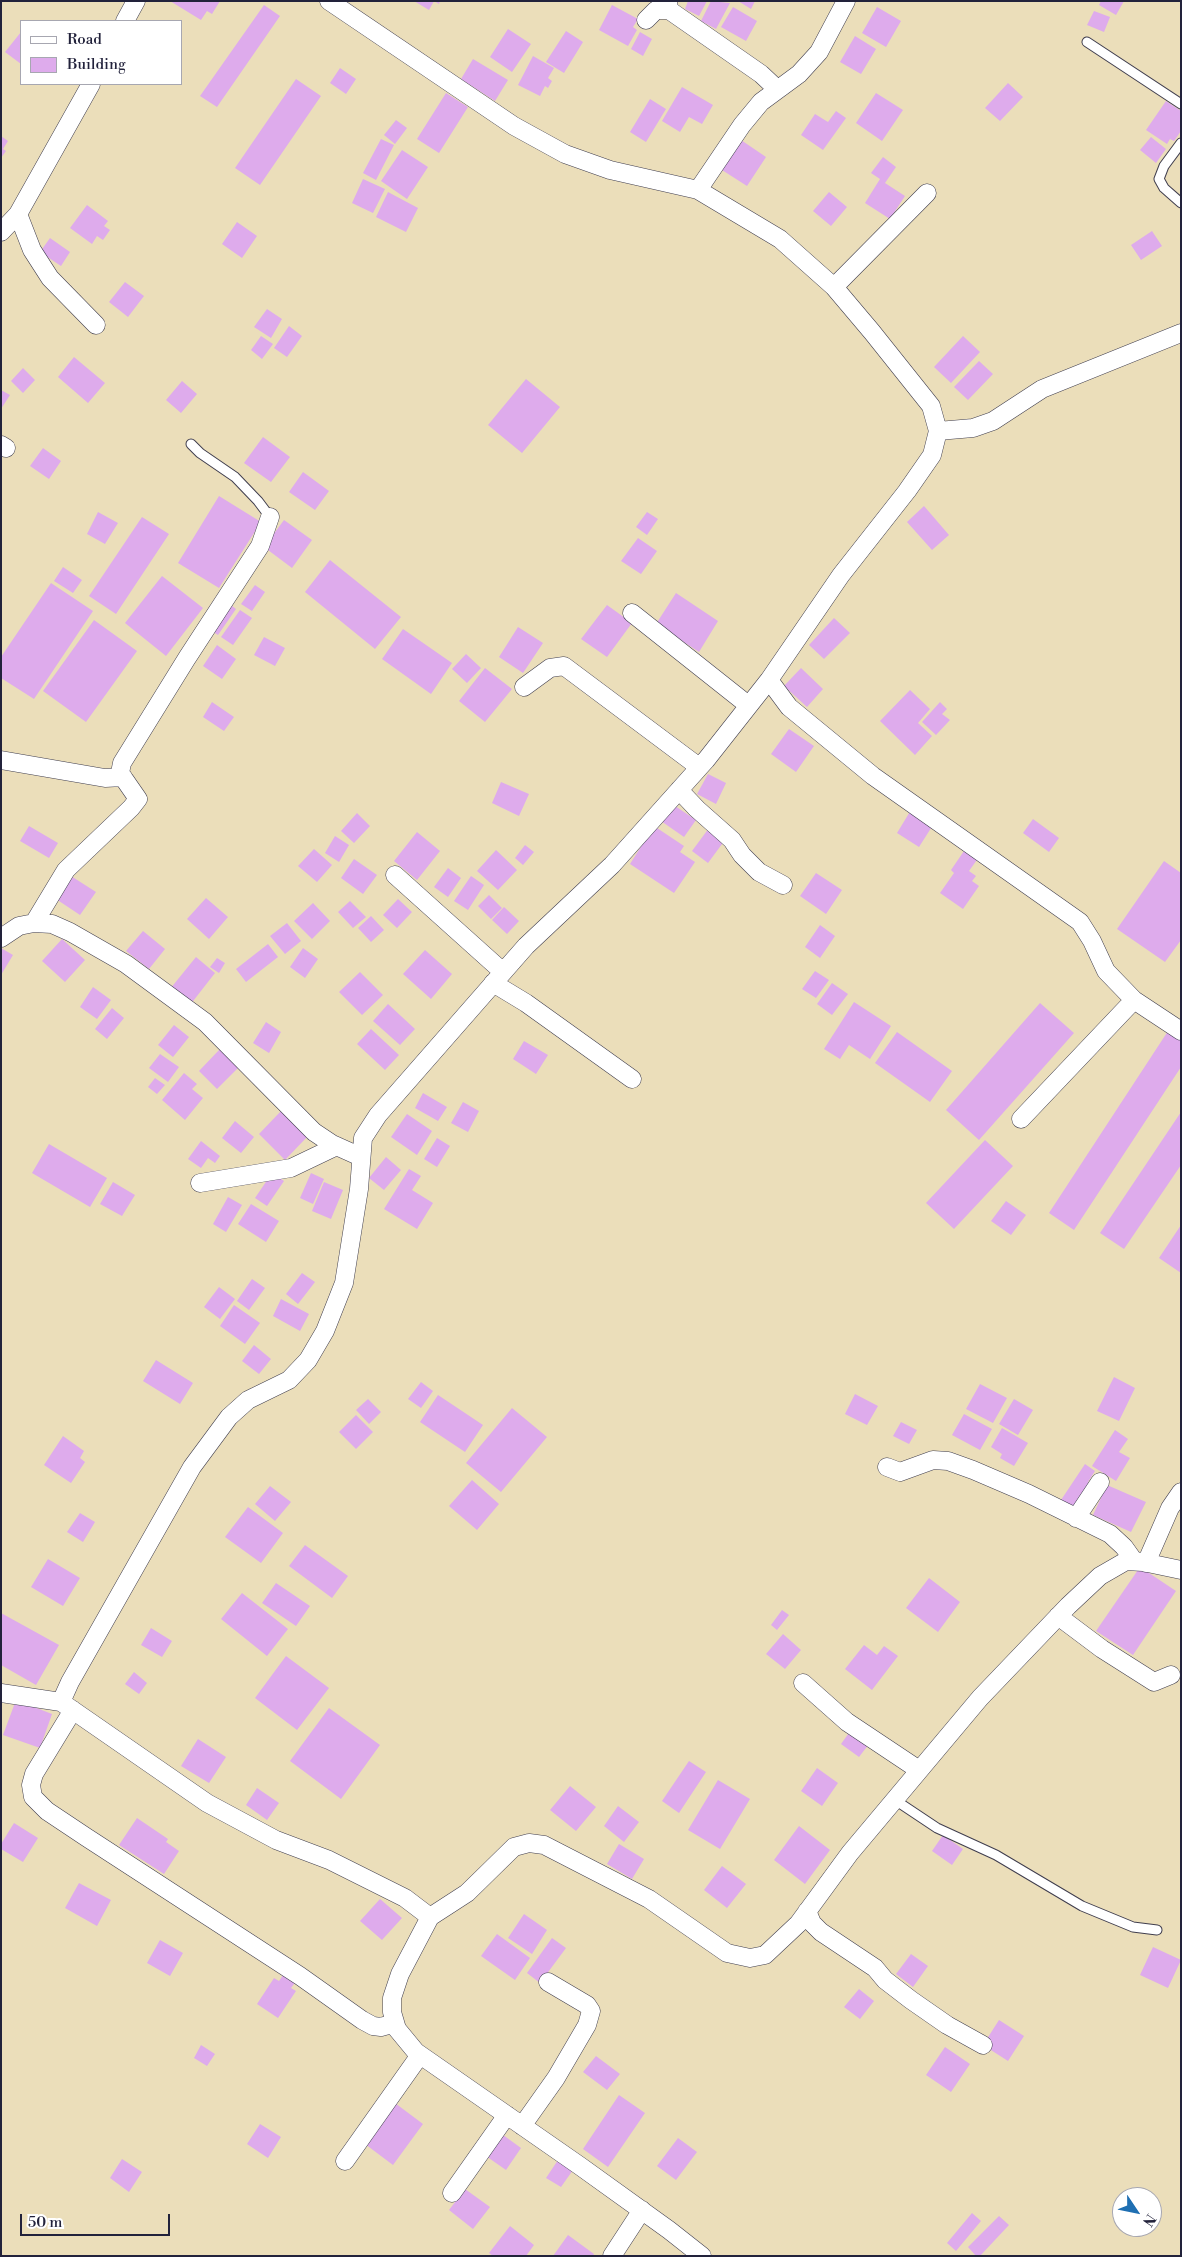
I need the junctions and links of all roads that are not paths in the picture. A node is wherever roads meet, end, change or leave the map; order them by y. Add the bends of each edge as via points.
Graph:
1 (136, 1) edge
2 (329, 1) edge
3 (846, 1) edge
4 (668, 6) edge
5 (126, 20) edge
6 (646, 20) dead end
7 (1087, 42) dead end
8 (90, 85) edge
9 (777, 89) junction
10 (1181, 104) edge
11 (1181, 143) edge
12 (698, 190) junction
13 (927, 193) dead end
14 (1181, 203) edge
15 (18, 214) junction
16 (1, 232) edge
17 (834, 287) junction
18 (96, 325) dead end
19 (1181, 333) edge
20 (938, 431) junction
21 (191, 444) dead end
22 (270, 517) joint
23 (632, 613) dead end
24 (769, 680) junction
25 (524, 687) dead end
26 (748, 705) junction
27 (1, 760) edge
28 (699, 767) junction
29 (123, 777) junction
30 (679, 790) junction
31 (394, 875) dead end
32 (783, 885) dead end
33 (34, 923) junction
34 (2, 936) edge
35 (498, 978) junction
36 (1134, 1000) junction
37 (1181, 1030) edge
38 (632, 1079) dead end
39 (1021, 1119) dead end
40 (337, 1146) junction
41 (361, 1157) junction
42 (200, 1183) dead end
43 (887, 1467) dead end
44 (1100, 1482) dead end
45 (1181, 1492) edge
46 (1076, 1518) junction
47 (1140, 1562) junction
48 (1181, 1570) edge
49 (1058, 1616) junction
50 (1170, 1676) dead end
51 (803, 1683) dead end
52 (1, 1692) edge
53 (67, 1706) junction
54 (919, 1770) junction
55 (894, 1800) junction
56 (807, 1911) junction
57 (430, 1917) junction
58 (1157, 1930) dead end
59 (548, 1982) dead end
60 (395, 2023) junction
61 (983, 2045) dead end
62 (420, 2055) junction
63 (507, 2115) junction
64 (522, 2126) junction
65 (345, 2161) dead end
66 (452, 2192) dead end
67 (642, 2210) junction
68 (612, 2256) edge
69 (702, 2256) edge

1 - 5 street
2 - 12 street via 514,126 565,154 610,170
3 - 9 street via 819,52 799,74
4 - 6 street via 656,10
4 - 9 street
7 - 10 lane
8 - 15 street
9 - 12 street via 742,125
11 - 14 lane via 1164,166 1159,179
12 - 17 street via 780,238
13 - 17 street
15 - 16 street
15 - 18 street via 32,250 50,278
17 - 20 street via 931,406
19 - 20 street via 1042,389 993,421 973,428
20 - 24 street via 932,456 841,575
21 - 22 lane via 236,477
22 - 29 street via 260,546 122,763 120,773
23 - 26 street
24 - 26 street
24 - 36 street via 789,707 873,776 1080,922 1106,971
25 - 28 street via 550,668 564,666
26 - 28 street
27 - 29 street via 105,778
28 - 30 street
29 - 33 street via 138,799 66,870
30 - 32 street via 732,840 760,872
30 - 35 street via 612,865 526,946
31 - 35 street
33 - 34 street via 19,926
33 - 40 street via 52,924 118,959 205,1022 314,1132
35 - 38 street via 526,1003
35 - 41 street via 378,1115 363,1138
36 - 37 street
36 - 39 street
40 - 41 street
40 - 42 street via 291,1168
41 - 53 street via 344,1283 325,1331 308,1360 289,1380 248,1400 192,1466 70,1682
43 - 46 street via 900,1472 933,1460 948,1461 1029,1494
44 - 46 street
45 - 47 street
46 - 47 street via 1110,1534
47 - 48 street
47 - 49 street via 1126,1561 1100,1576
49 - 50 street via 1154,1682
49 - 54 street via 980,1698
51 - 54 street via 847,1722
52 - 53 street
53 - 57 street via 207,1803 276,1840 329,1860 405,1898
53 - 60 street via 34,1774 33,1797 86,1837 362,2020 373,2026
54 - 55 street
55 - 56 street
55 - 58 lane via 937,1828 996,1855 1082,1906 1133,1927
56 - 57 street via 765,1955 750,1958 727,1952 649,1899 544,1845 529,1843 514,1847 467,1893
56 - 61 street via 821,1932 875,1968 885,1980 947,2026
57 - 60 street via 400,1974 392,1998
59 - 64 street via 587,2005 591,2011 587,2025 556,2078
60 - 62 street
62 - 63 street
62 - 65 street
63 - 64 street
63 - 66 street
64 - 67 street
67 - 68 street
67 - 69 street

